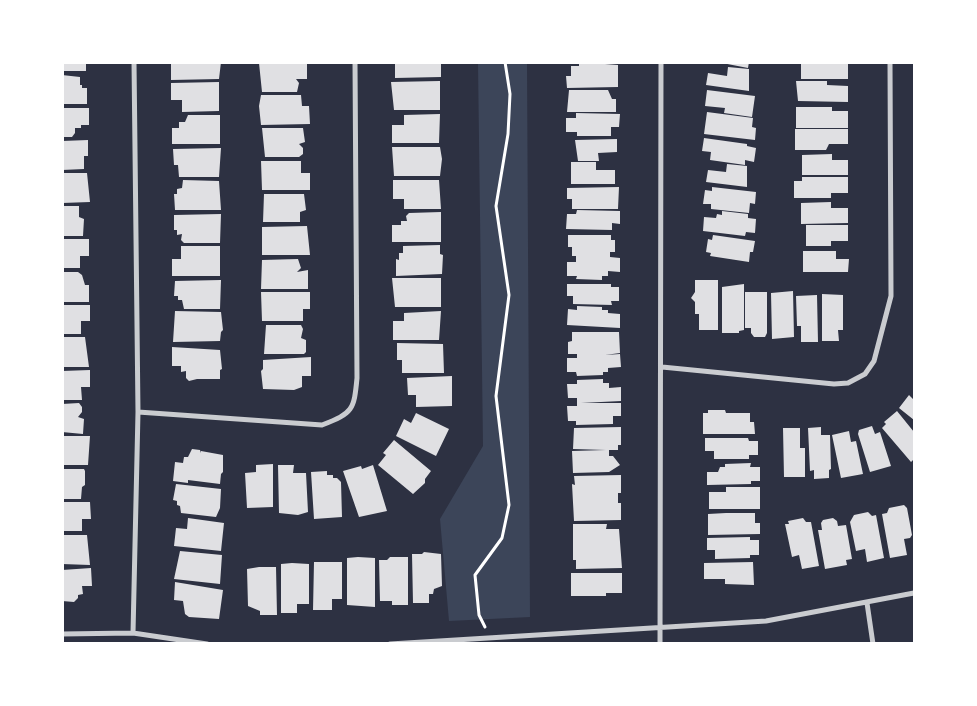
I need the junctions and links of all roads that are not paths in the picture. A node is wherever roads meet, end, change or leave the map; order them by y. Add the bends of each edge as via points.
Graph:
1 (134, 62) edge
2 (355, 62) edge
3 (661, 62) edge
4 (890, 62) edge
5 (662, 367) junction
6 (138, 412) junction
7 (914, 594) edge
8 (867, 603) junction
9 (660, 627) junction
10 (133, 633) junction
11 (62, 634) edge
12 (207, 644) edge
13 (390, 644) edge
14 (660, 644) edge
15 (873, 644) edge

1 - 6 street
2 - 6 street via 357,378 354,403 343,416 322,424
3 - 5 street
4 - 5 street via 891,296 874,361 865,374 848,383 834,384
5 - 9 street
6 - 10 street
7 - 8 street
8 - 9 street via 766,621
8 - 15 street
9 - 13 street
9 - 14 street
10 - 11 street
10 - 12 street

